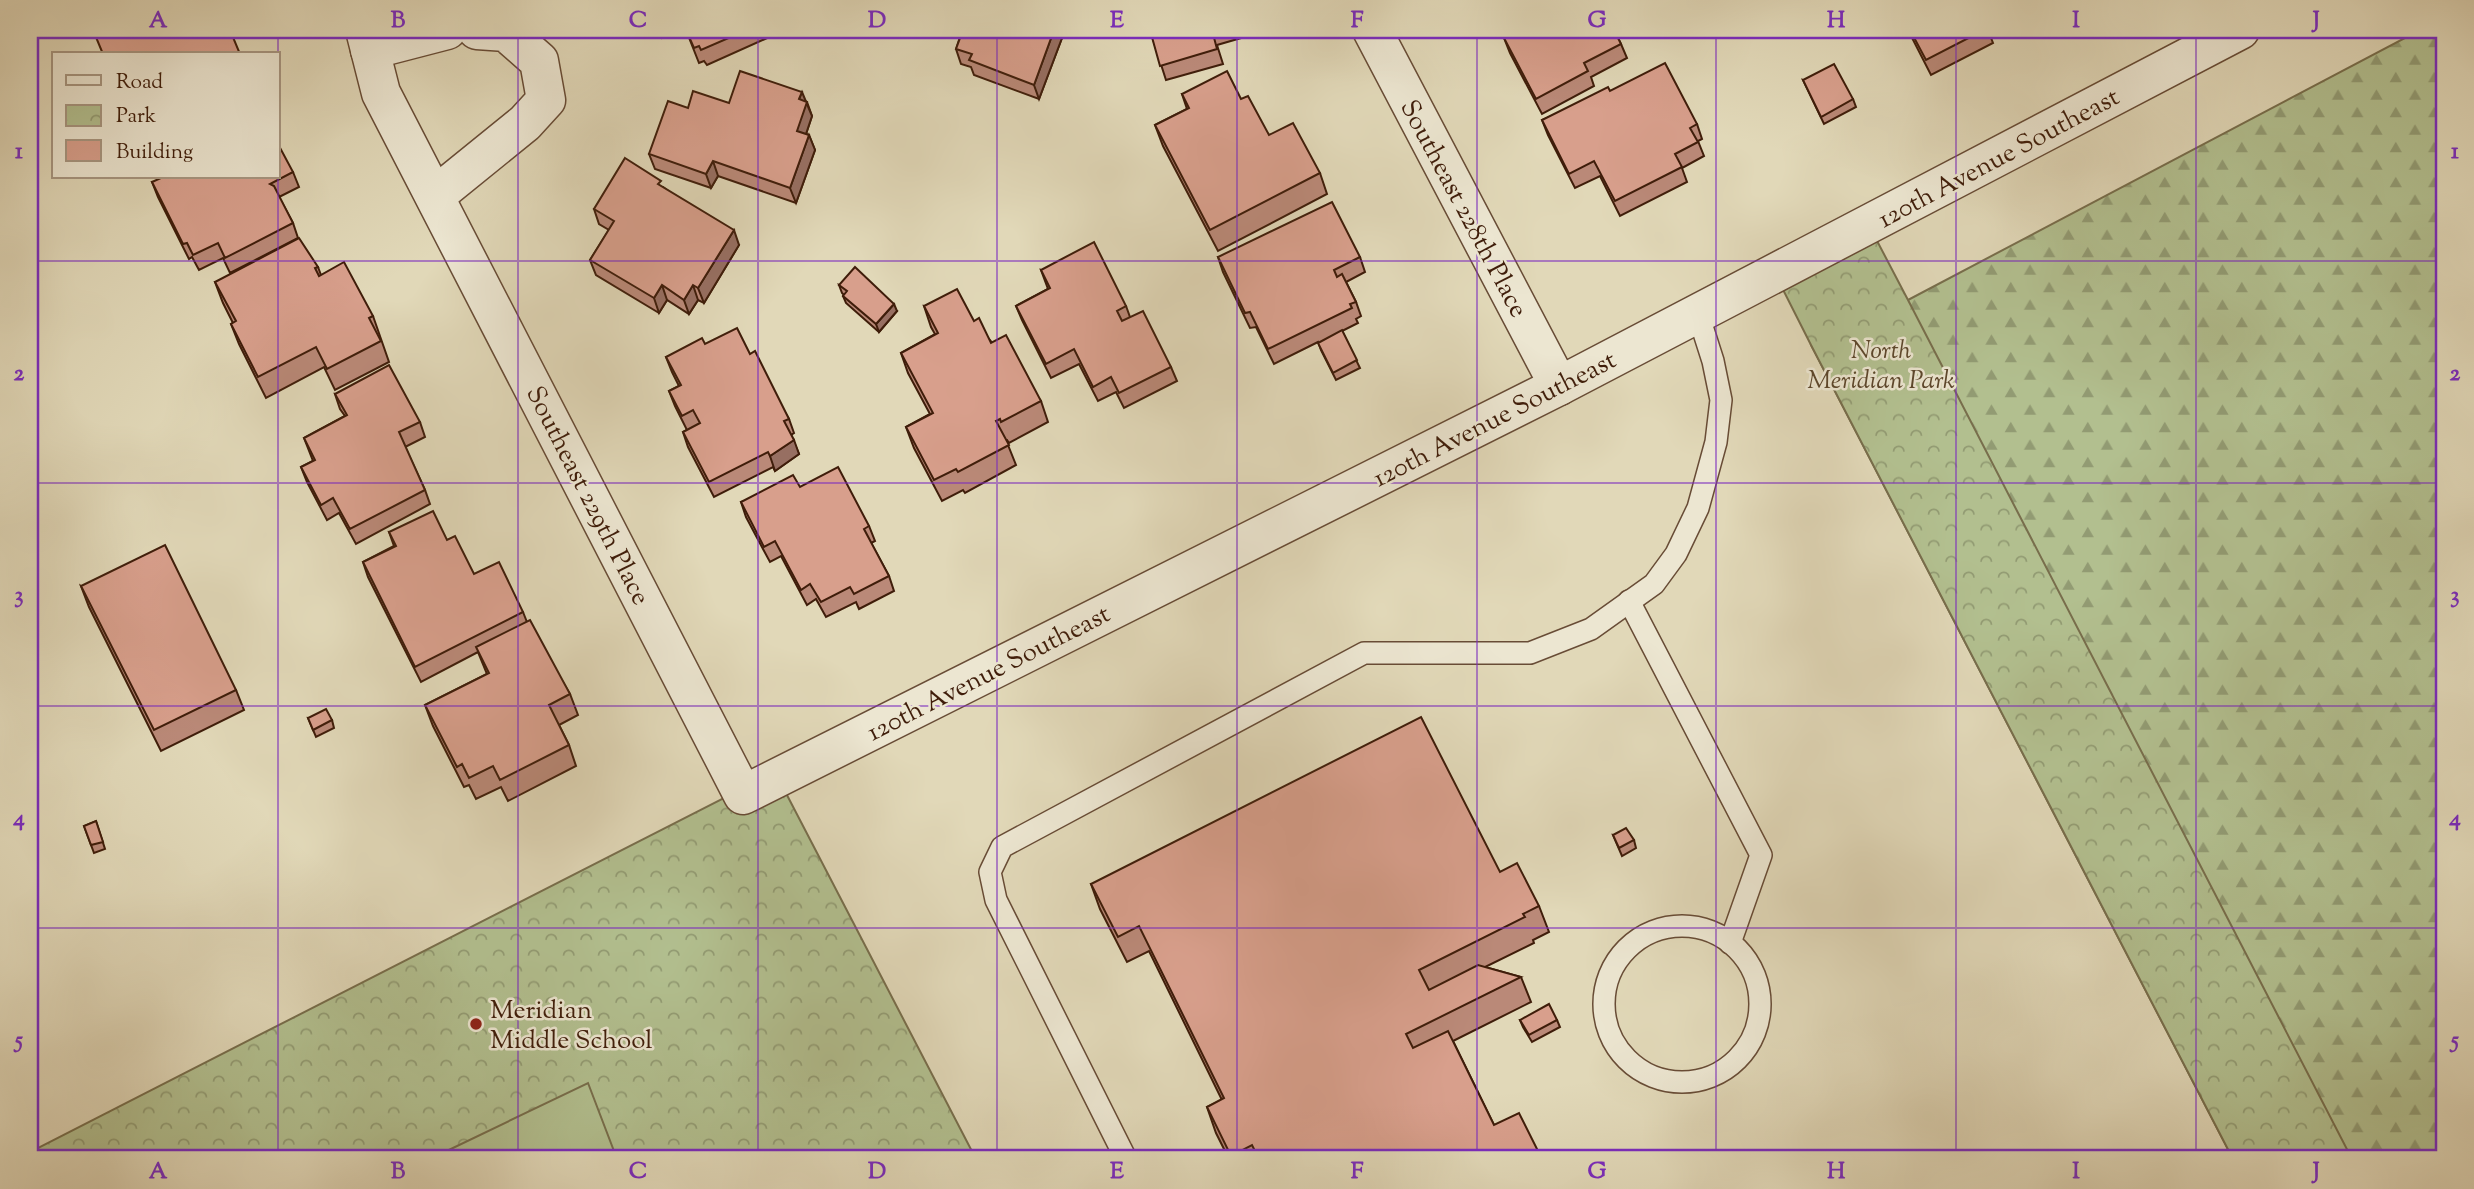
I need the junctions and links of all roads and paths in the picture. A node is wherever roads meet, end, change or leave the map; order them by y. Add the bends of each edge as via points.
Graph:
1 (447, 30) edge
2 (477, 30) edge
3 (1372, 30) edge
4 (2240, 30) edge
5 (368, 40) edge
6 (435, 196) junction
7 (1698, 314) junction
8 (1559, 386) junction
9 (1629, 601) junction
10 (743, 795) joint
11 (1730, 943) junction
12 (1126, 1159) edge

1 - 5 street, Southeast 229th Place
2 - 6 street via 506,32 539,61 546,100 525,123
3 - 8 street, Southeast 228th Place
4 - 7 street, 120th Avenue Southeast
5 - 6 street, Southeast 229th Place via 381,93
6 - 10 street, Southeast 229th Place
7 - 8 street, 120th Avenue Southeast
7 - 9 lane via 1721,400 1716,442 1698,508 1676,554 1654,584
8 - 10 street, 120th Avenue Southeast
9 - 11 lane via 1761,855
9 - 12 lane via 1591,629 1530,653 1364,653 1002,847 990,872 996,900
11 - 11 lane via 1709,931 1684,926 1660,929 1619,957 1606,991 1608,1027 1620,1051 1639,1069 1663,1080 1689,1082 1716,1076 1737,1060 1753,1039 1760,1013 1759,987 1748,962

